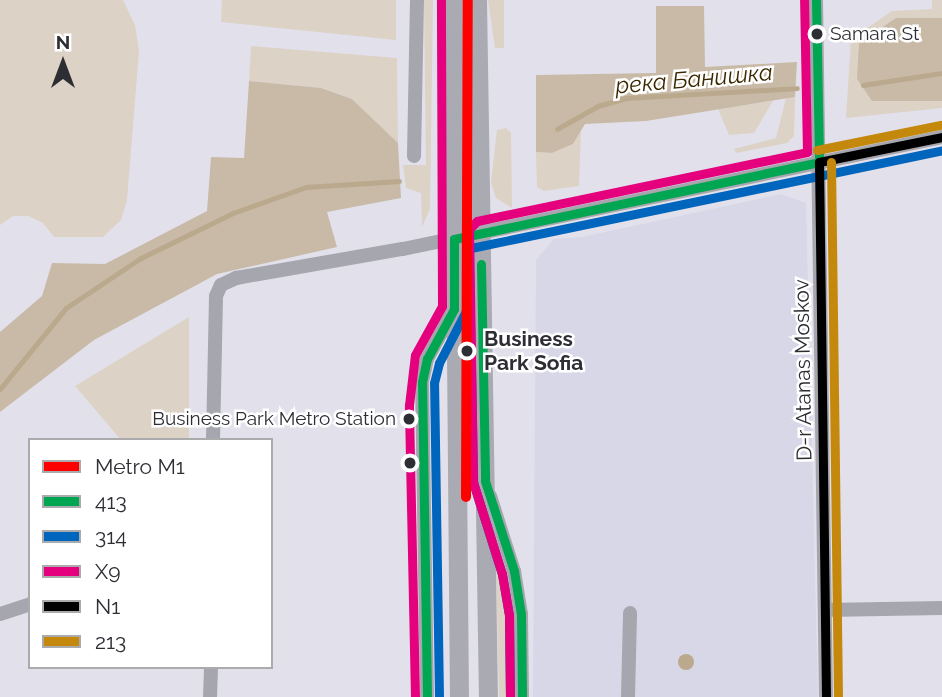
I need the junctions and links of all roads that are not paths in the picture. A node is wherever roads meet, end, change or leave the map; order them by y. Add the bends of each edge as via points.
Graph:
1 (417, 0) edge
2 (453, 0) edge
3 (477, 0) edge
4 (816, 0) edge
5 (942, 137) edge
6 (415, 156) dead end
7 (819, 162) junction
8 (480, 233) junction
9 (454, 239) junction
10 (454, 309) junction
11 (213, 438) edge
12 (485, 481) junction
13 (28, 605) edge
14 (942, 608) edge
15 (825, 610) junction
16 (630, 612) dead end
17 (0, 614) edge
18 (211, 669) edge
19 (211, 697) edge
20 (428, 697) edge
21 (459, 697) edge
22 (488, 697) edge
23 (522, 697) edge
24 (628, 697) edge
25 (827, 697) edge

1 - 6 street
2 - 9 main road
3 - 8 main road
4 - 7 street, D-r Atanas Moskov
5 - 7 street
7 - 8 street
7 - 15 street, D-r Atanas Moskov
8 - 9 street
8 - 12 main road
9 - 10 main road
9 - 11 street via 236,278 221,285 215,309
10 - 20 street via 427,359 422,382
10 - 21 main road
12 - 22 main road
12 - 23 street via 519,603
13 - 17 street
14 - 15 street
15 - 25 street, D-r Atanas Moskov
16 - 24 street
18 - 19 street

